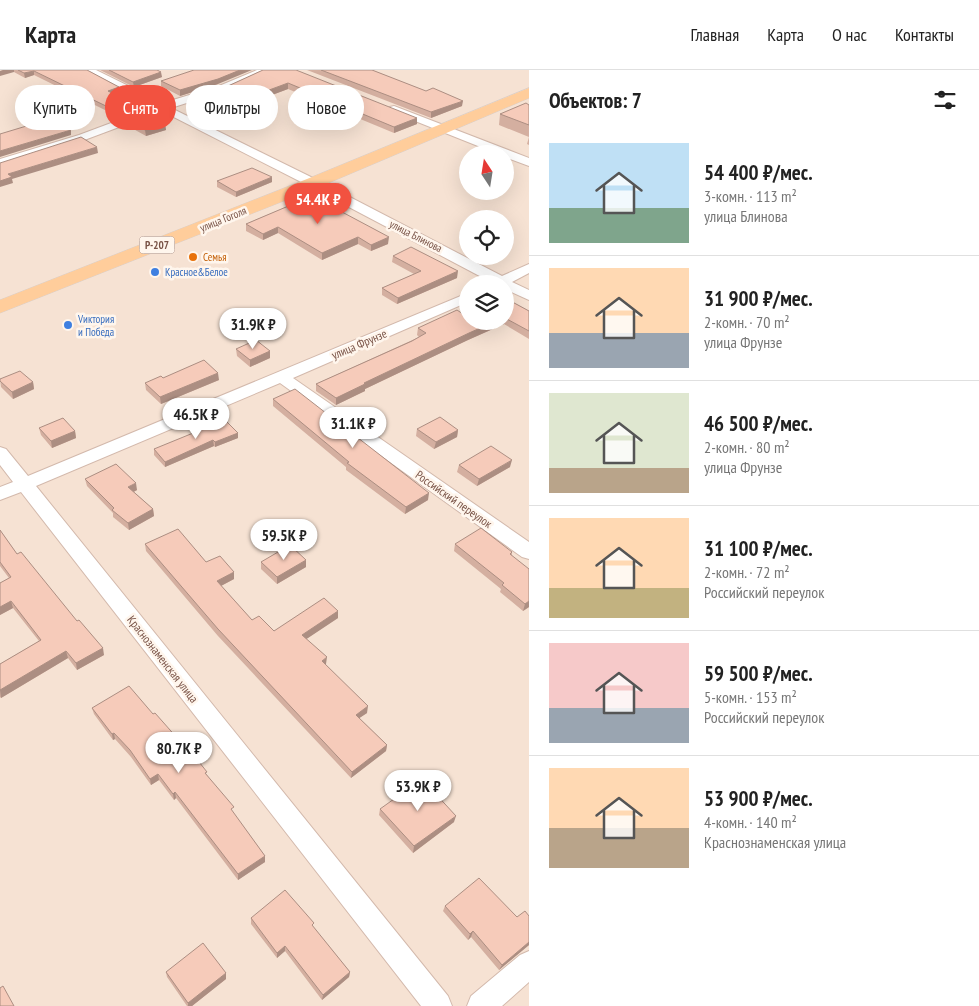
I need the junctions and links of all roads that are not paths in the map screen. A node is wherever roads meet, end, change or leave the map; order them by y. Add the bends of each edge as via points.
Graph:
1 (88, 70) edge
2 (265, 70) edge
3 (117, 85) edge
4 (529, 94) edge
5 (176, 102) edge
6 (385, 106) edge
7 (176, 115) edge
8 (105, 129) edge
9 (445, 129) junction
10 (529, 162) edge
11 (0, 163) edge
12 (313, 183) junction
13 (529, 268) edge
14 (487, 275) edge
15 (514, 275) edge
16 (514, 289) edge
17 (529, 296) edge
18 (459, 300) edge
19 (0, 307) edge
20 (281, 377) junction
21 (0, 453) edge
22 (24, 483) junction
23 (0, 494) edge
24 (529, 552) edge
25 (529, 964) edge
26 (438, 1006) edge
27 (481, 1006) edge

1 - 3 street, улица Блинова
2 - 5 street via 223,88
4 - 9 main road, улица Гоголя / Р-207
6 - 9 street
7 - 12 street, улица Блинова
8 - 11 street
9 - 10 street
9 - 12 main road, улица Гоголя / Р-207
12 - 14 street, улица Блинова
12 - 19 main road, улица Гоголя / Р-207
13 - 15 street
16 - 17 street, улица Блинова
18 - 20 street, улица Фрунзе
20 - 22 street, улица Фрунзе
20 - 24 street, Российский переулок
21 - 22 street, Краснознаменская улица
22 - 23 street, улица Фрунзе
22 - 26 street, Краснознаменская улица
25 - 27 street

